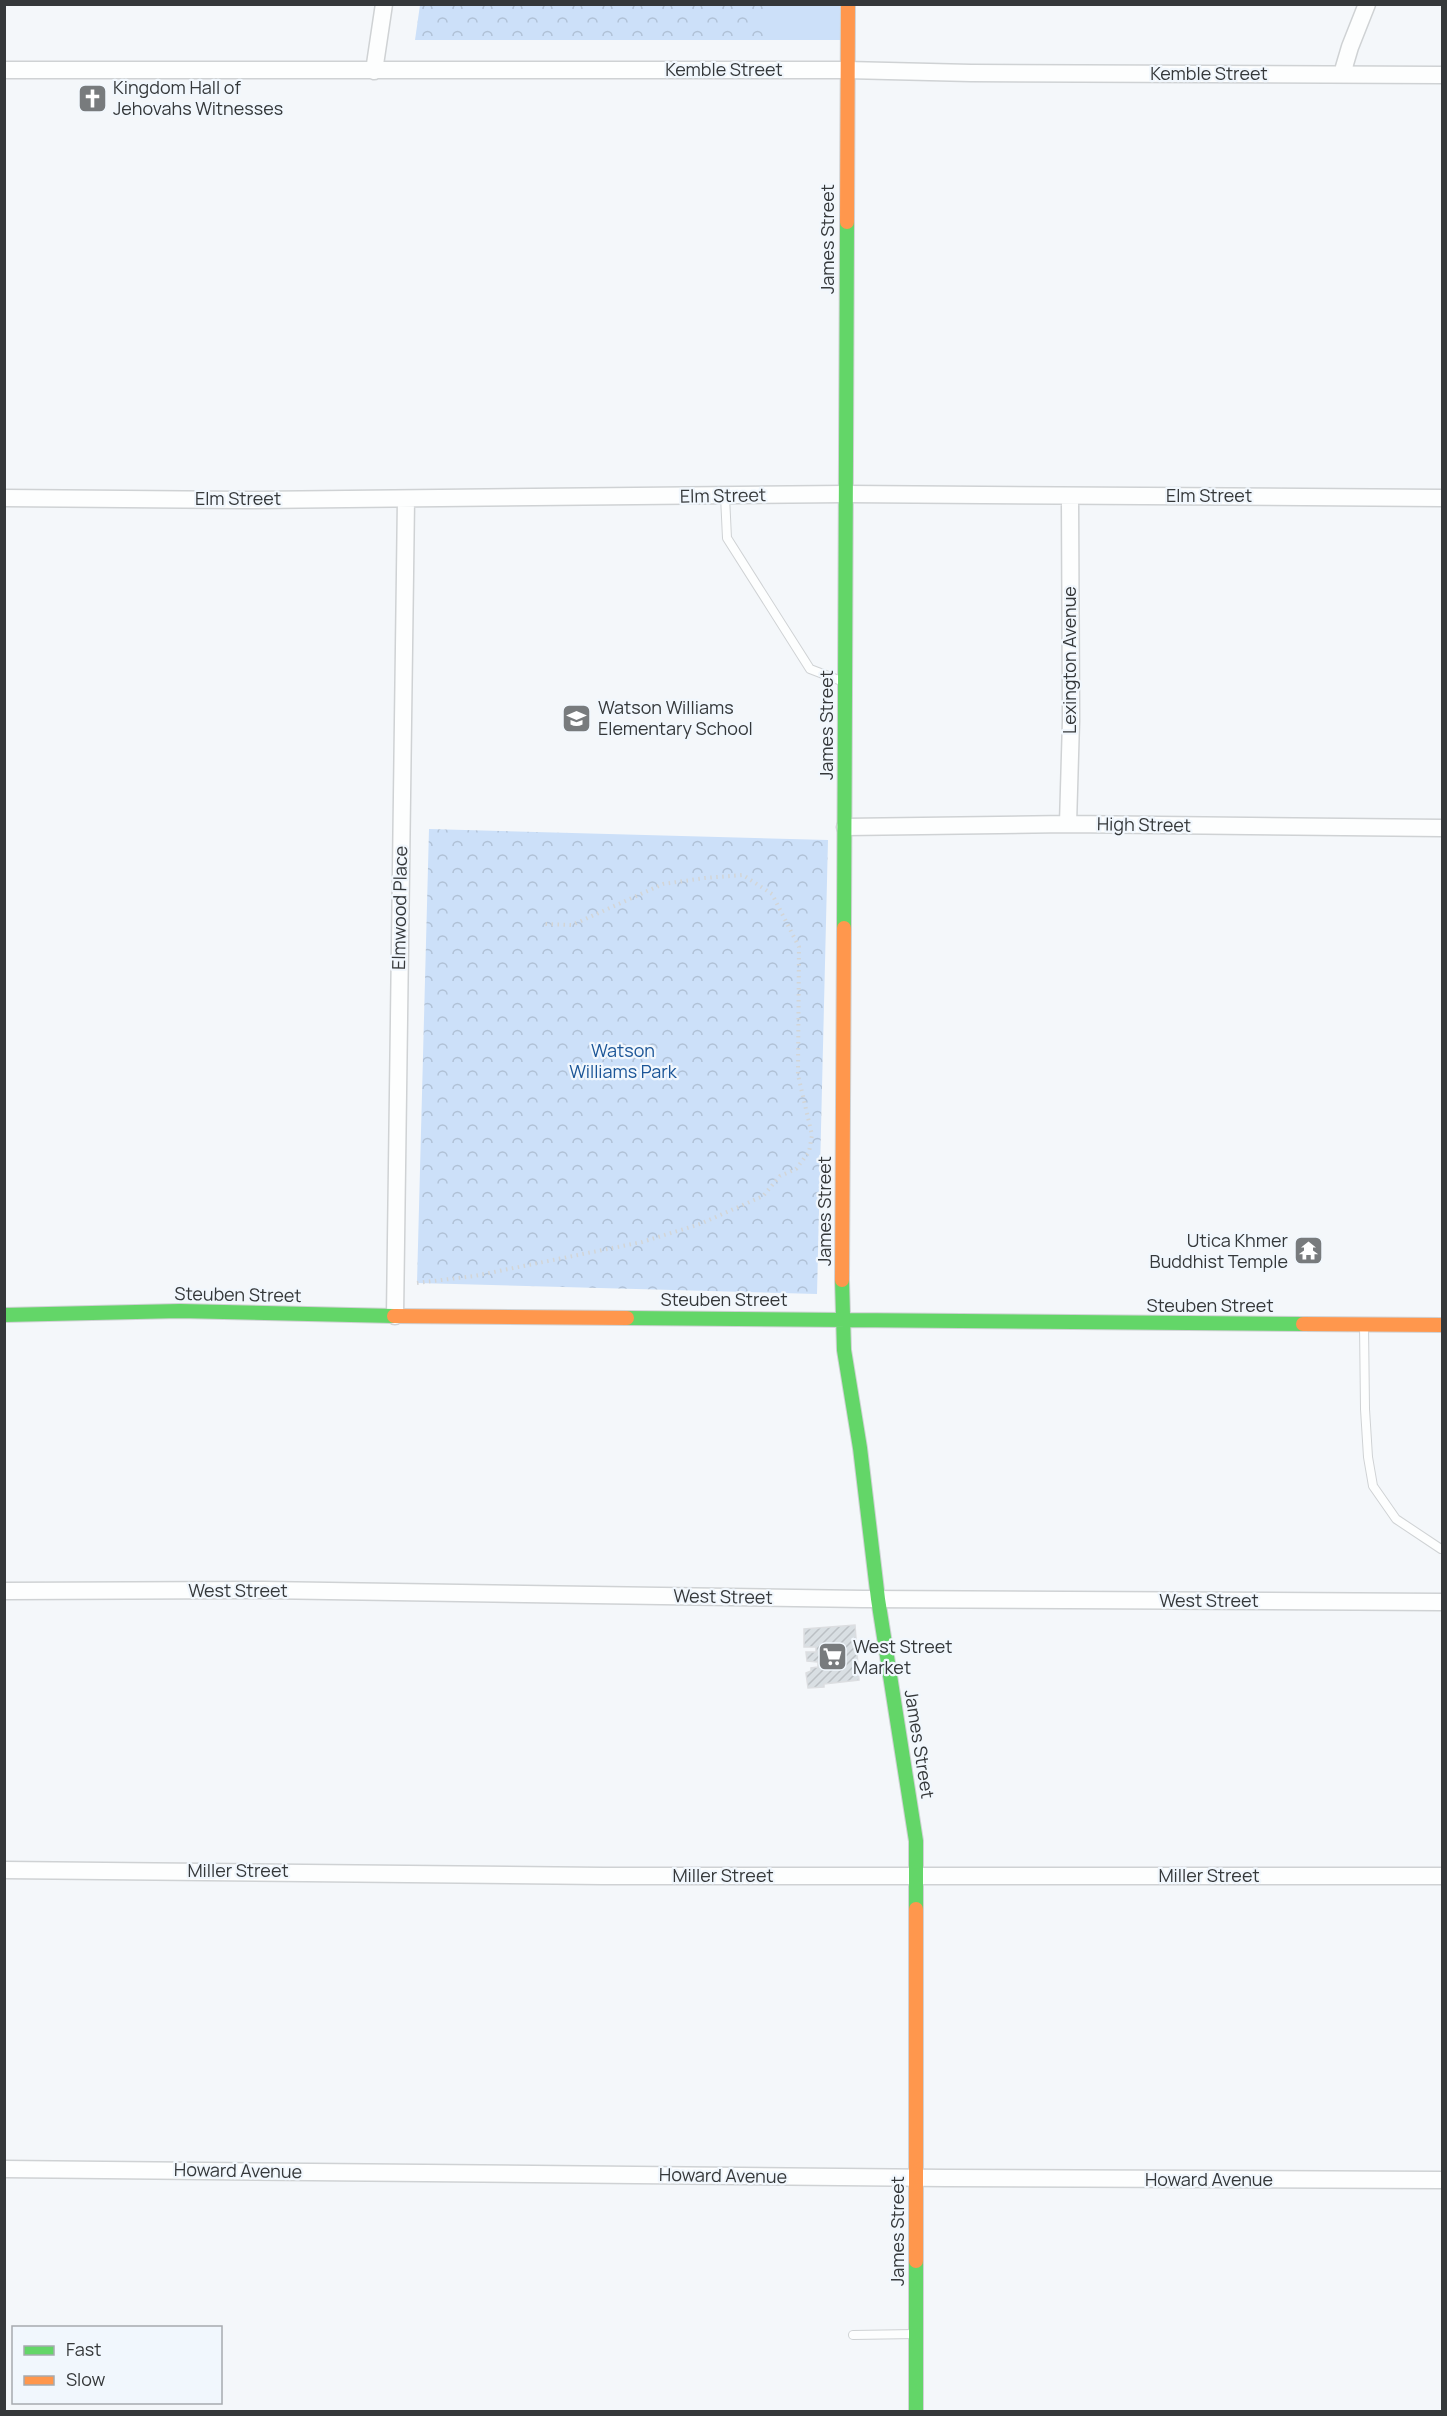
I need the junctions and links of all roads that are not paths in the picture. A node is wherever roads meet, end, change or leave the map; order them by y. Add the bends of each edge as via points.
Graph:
1 (384, 4) edge
2 (848, 4) edge
3 (1367, 4) edge
4 (4, 70) edge
5 (847, 70) junction
6 (374, 71) junction
7 (1342, 74) junction
8 (1443, 75) edge
9 (846, 495) junction
10 (725, 496) junction
11 (1070, 496) junction
12 (4, 498) edge
13 (1443, 498) edge
14 (406, 499) junction
15 (845, 683) junction
16 (1068, 824) junction
17 (845, 827) junction
18 (1443, 828) edge
19 (4, 1315) edge
20 (395, 1316) junction
21 (842, 1319) junction
22 (1364, 1325) junction
23 (1443, 1325) edge
24 (1441, 1549) dead end
25 (4, 1591) edge
26 (878, 1599) junction
27 (1443, 1602) edge
28 (4, 1870) edge
29 (917, 1876) junction
30 (1443, 1876) edge
31 (4, 2169) edge
32 (916, 2178) junction
33 (1443, 2180) edge
34 (916, 2334) junction
35 (853, 2335) dead end
36 (916, 2412) edge

1 - 6 street
2 - 5 street, James Street
3 - 7 street
4 - 6 street, Kemble Street
5 - 6 street, Kemble Street
5 - 7 street, Kemble Street
5 - 9 street, James Street
7 - 8 street, Kemble Street
9 - 10 street, Elm Street
9 - 11 street, Elm Street
9 - 15 street, James Street
10 - 14 street, Elm Street
10 - 15 lane via 727,538 810,669
11 - 13 street, Elm Street
11 - 16 street, Lexington Avenue
12 - 14 street, Elm Street
14 - 20 street, Elmwood Place
15 - 17 street, James Street
16 - 17 street, High Street
16 - 18 street, High Street
17 - 21 street, James Street
19 - 20 street, Steuben Street via 180,1311
20 - 21 street, Steuben Street
21 - 22 street, Steuben Street
21 - 26 street, James Street
22 - 23 street, Steuben Street
22 - 24 lane via 1365,1409 1373,1486 1396,1519
25 - 26 street, West Street via 263,1590
26 - 27 street, West Street
26 - 29 street, James Street via 916,1841
28 - 29 street, Miller Street
29 - 30 street, Miller Street
29 - 32 street, James Street
31 - 32 street, Howard Avenue
32 - 33 street, Howard Avenue
32 - 34 street, James Street
34 - 35 lane
34 - 36 street, James Street

